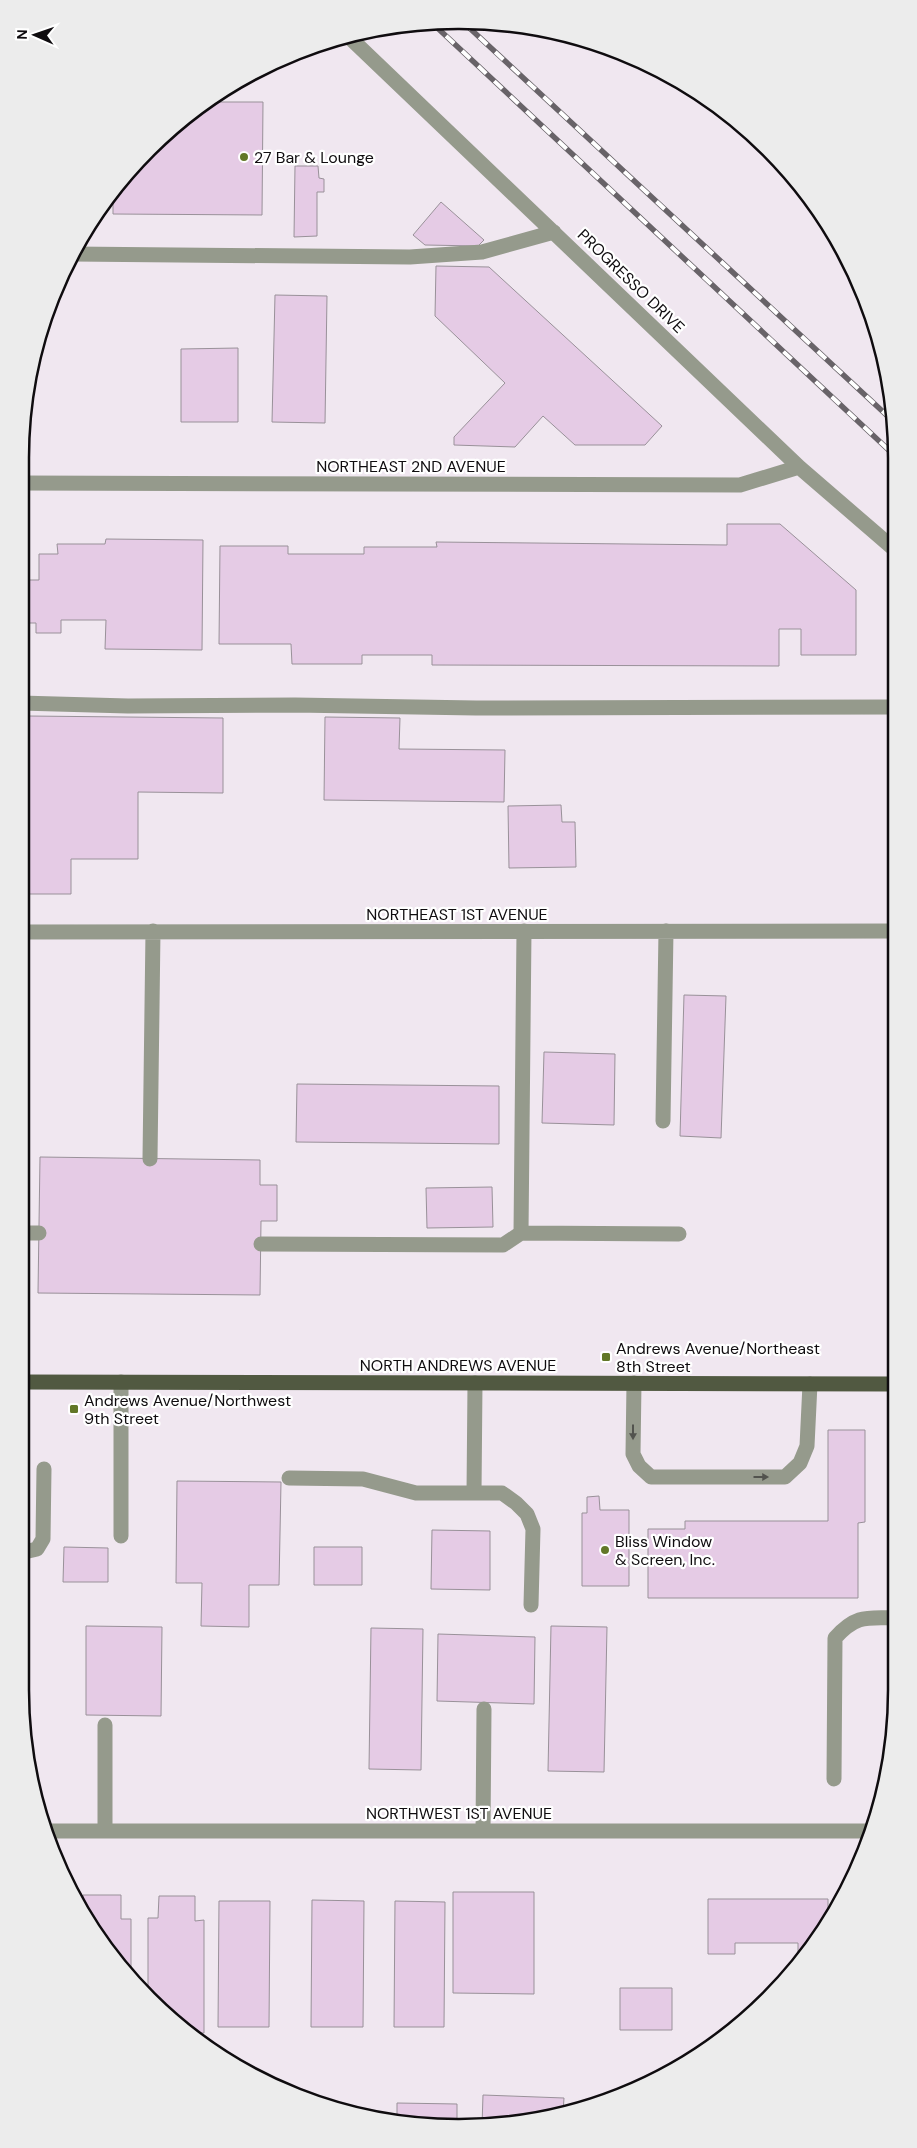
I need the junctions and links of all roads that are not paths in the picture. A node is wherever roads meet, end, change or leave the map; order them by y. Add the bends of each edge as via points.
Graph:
1 (355, 41) edge
2 (554, 232) junction
3 (81, 254) edge
4 (799, 467) junction
5 (29, 483) edge
6 (888, 544) edge
7 (29, 703) edge
8 (888, 707) edge
9 (153, 931) junction
10 (524, 931) junction
11 (666, 931) junction
12 (888, 931) edge
13 (29, 932) edge
14 (663, 1121) dead end
15 (150, 1159) dead end
16 (29, 1233) edge
17 (39, 1233) dead end
18 (521, 1233) junction
19 (679, 1234) dead end
20 (261, 1244) dead end
21 (29, 1382) edge
22 (121, 1382) junction
23 (475, 1383) junction
24 (634, 1383) junction
25 (810, 1384) junction
26 (888, 1384) edge
27 (44, 1469) dead end
28 (289, 1478) dead end
29 (474, 1492) junction
30 (121, 1536) dead end
31 (29, 1551) edge
32 (531, 1605) dead end
33 (888, 1618) edge
34 (484, 1709) dead end
35 (105, 1725) dead end
36 (834, 1779) dead end
37 (483, 1830) junction
38 (53, 1831) edge
39 (106, 1831) junction
40 (864, 1831) edge

1 - 2 street, PROGRESSO DRIVE
2 - 3 street via 482,252 410,257
2 - 4 street, PROGRESSO DRIVE
4 - 5 street, NORTHEAST 2ND AVENUE via 740,485
4 - 6 street, PROGRESSO DRIVE
7 - 8 street via 476,708
9 - 10 street, NORTHEAST 1ST AVENUE
9 - 13 street, NORTHEAST 1ST AVENUE
9 - 15 street
10 - 11 street, NORTHEAST 1ST AVENUE
10 - 18 street
11 - 12 street, NORTHEAST 1ST AVENUE
11 - 14 street
16 - 17 street
18 - 19 street
18 - 20 street via 503,1245
21 - 22 main road, NORTH ANDREWS AVENUE
22 - 23 main road, NORTH ANDREWS AVENUE
22 - 30 street
23 - 24 main road, NORTH ANDREWS AVENUE
23 - 29 street
24 - 25 main road, NORTH ANDREWS AVENUE
24 -> 25 street via 633,1454 639,1466 651,1477 785,1477 800,1463 807,1446
25 - 26 main road, NORTH ANDREWS AVENUE
27 - 31 street via 43,1539 37,1549
28 - 29 street via 363,1479 416,1493
29 - 32 street via 502,1492 526,1514 533,1529
33 - 36 street via 862,1618 847,1625 835,1638
34 - 37 street
35 - 39 street
37 - 39 street, NORTHWEST 1ST AVENUE
37 - 40 street, NORTHWEST 1ST AVENUE
38 - 39 street, NORTHWEST 1ST AVENUE

